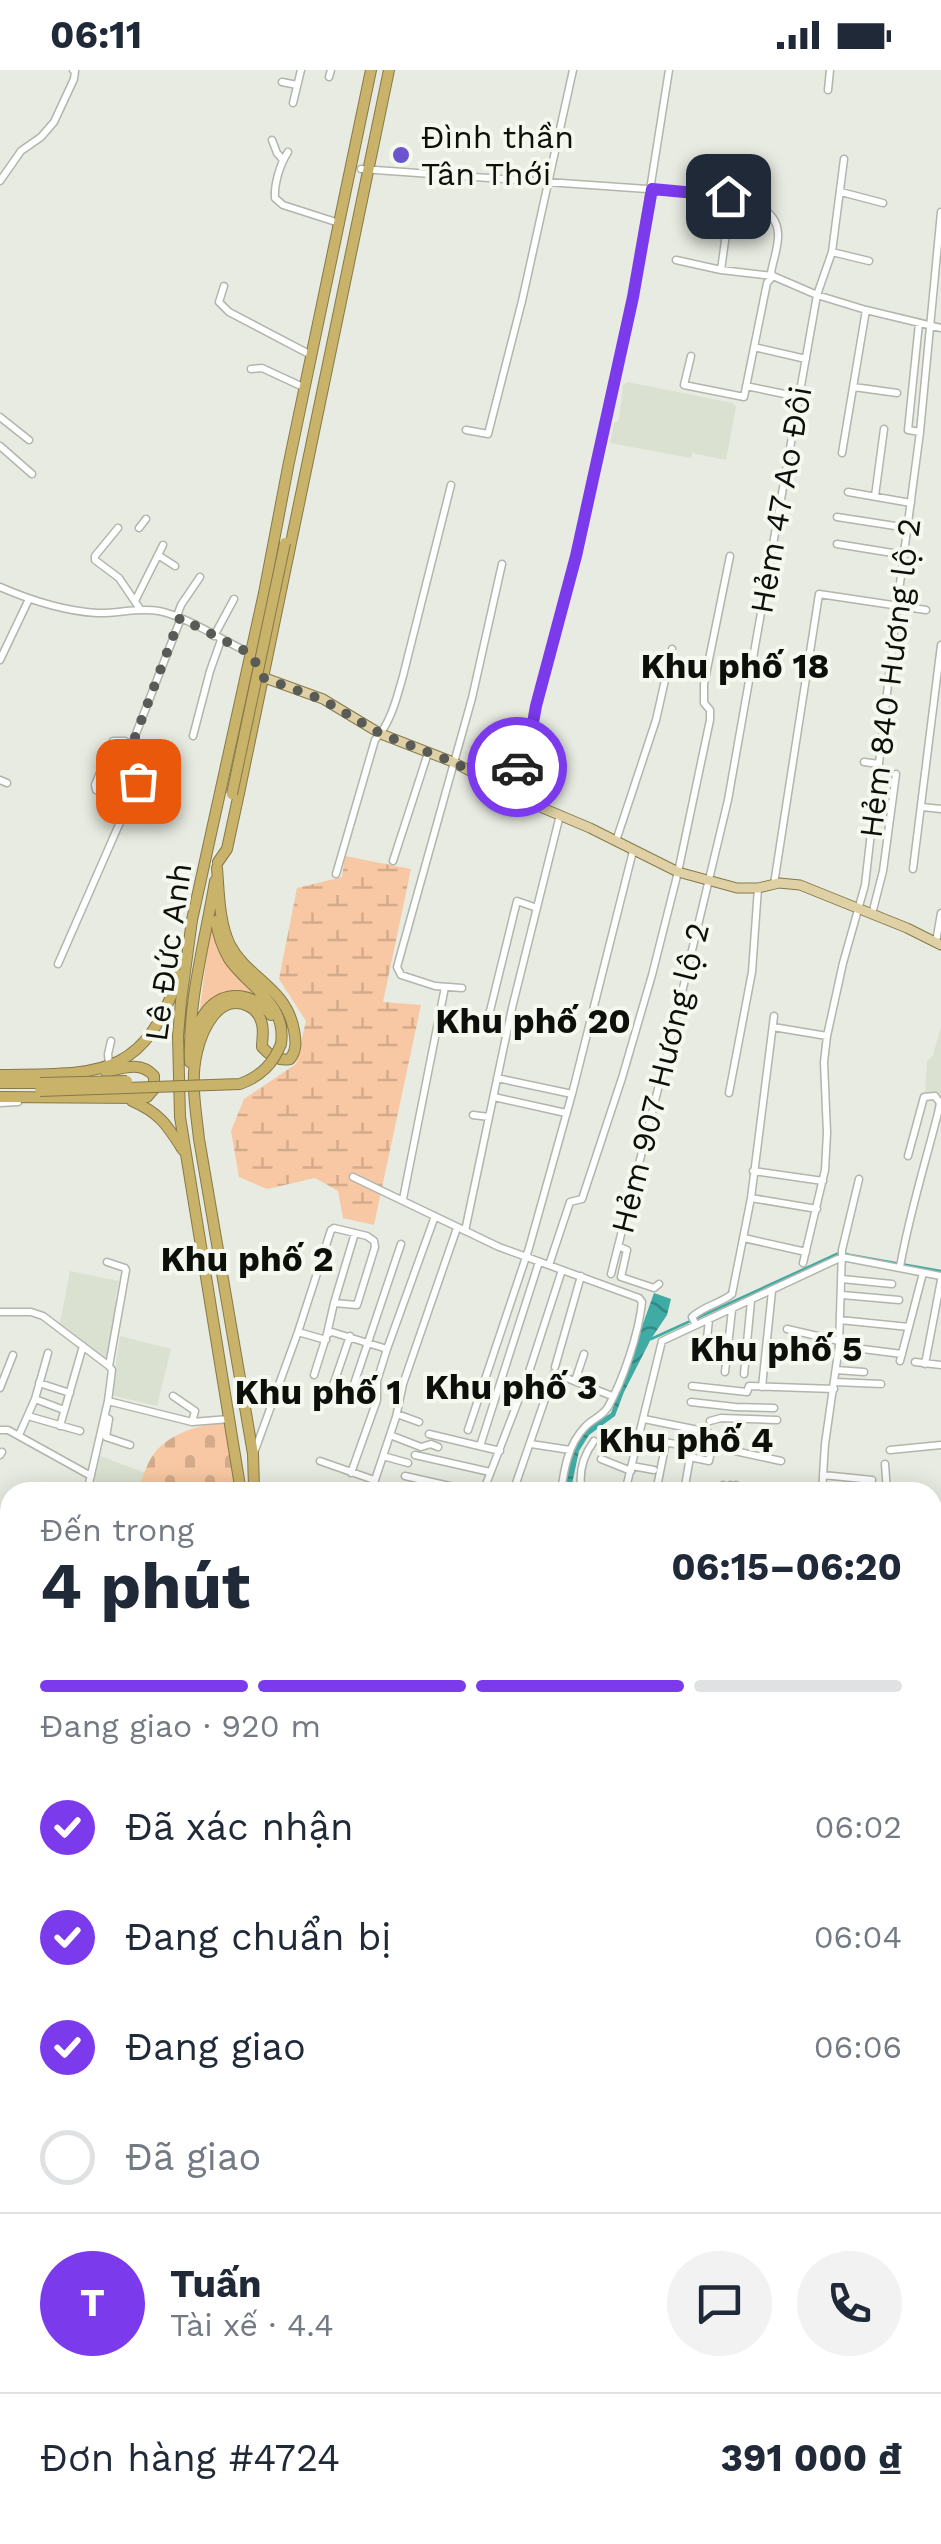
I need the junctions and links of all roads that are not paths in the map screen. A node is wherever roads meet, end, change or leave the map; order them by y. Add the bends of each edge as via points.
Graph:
1 (73, 70) edge
2 (301, 70) edge
3 (379, 70) edge
4 (573, 70) edge
5 (670, 70) edge
6 (830, 70) edge
7 (282, 82) dead end
8 (297, 85) junction
9 (828, 90) dead end
10 (293, 104) dead end
11 (272, 140) dead end
12 (288, 152) dead end
13 (844, 159) dead end
14 (283, 160) junction
15 (365, 169) junction
16 (0, 181) edge
17 (548, 182) junction
18 (652, 189) junction
19 (840, 192) junction
20 (731, 197) junction
21 (882, 203) dead end
22 (941, 212) edge
23 (341, 224) junction
24 (832, 252) junction
25 (676, 260) dead end
26 (869, 261) dead end
27 (720, 270) junction
28 (773, 276) junction
29 (224, 286) dead end
30 (818, 295) junction
31 (239, 306) dead end
32 (866, 310) junction
33 (234, 316) junction
34 (919, 324) junction
35 (932, 326) junction
36 (941, 328) edge
37 (754, 347) junction
38 (312, 355) junction
39 (690, 356) dead end
40 (806, 359) junction
41 (252, 369) dead end
42 (746, 386) junction
43 (854, 387) junction
44 (305, 388) junction
45 (898, 393) dead end
46 (799, 396) junction
47 (303, 407) junction
48 (3, 419) edge
49 (884, 429) dead end
50 (0, 430) edge
51 (466, 430) dead end
52 (920, 432) junction
53 (29, 440) dead end
54 (0, 446) edge
55 (842, 453) dead end
56 (295, 460) junction
57 (32, 474) dead end
58 (451, 486) dead end
59 (848, 492) dead end
60 (874, 496) junction
61 (911, 503) junction
62 (837, 516) dead end
63 (146, 519) dead end
64 (118, 528) dead end
65 (139, 528) dead end
66 (908, 528) junction
67 (837, 544) dead end
68 (162, 545) dead end
69 (158, 555) junction
70 (905, 555) junction
71 (730, 556) dead end
72 (502, 564) dead end
73 (175, 566) dead end
74 (200, 577) dead end
75 (0, 587) edge
76 (29, 599) junction
77 (234, 599) dead end
78 (135, 601) junction
79 (897, 606) junction
80 (141, 610) junction
81 (926, 610) dead end
82 (179, 617) junction
83 (255, 636) junction
84 (218, 638) junction
85 (272, 641) junction
86 (941, 645) edge
87 (672, 649) dead end
88 (251, 654) junction
89 (0, 660) edge
90 (264, 678) junction
91 (243, 694) junction
92 (259, 700) junction
93 (381, 734) junction
94 (193, 736) dead end
95 (132, 746) junction
96 (428, 752) junction
97 (453, 762) junction
98 (864, 762) dead end
99 (879, 764) junction
100 (123, 769) junction
101 (896, 774) dead end
102 (505, 790) junction
103 (111, 797) junction
104 (129, 801) junction
105 (922, 808) junction
106 (941, 809) edge
107 (560, 815) junction
108 (220, 839) junction
109 (616, 841) junction
110 (633, 851) junction
111 (393, 861) dead end
112 (218, 865) junction
113 (913, 869) dead end
114 (678, 872) junction
115 (336, 874) dead end
116 (709, 881) junction
117 (774, 884) junction
118 (758, 888) junction
119 (214, 889) junction
120 (537, 908) junction
121 (859, 909) junction
122 (941, 913) edge
123 (872, 914) junction
124 (193, 938) junction
125 (938, 943) edge
126 (186, 956) junction
127 (58, 964) dead end
128 (445, 987) junction
129 (462, 988) dead end
130 (230, 996) junction
131 (774, 1016) dead end
132 (211, 1018) junction
133 (488, 1019) dead end
134 (773, 1027) junction
135 (828, 1036) junction
136 (111, 1041) dead end
137 (278, 1042) junction
138 (190, 1053) junction
139 (113, 1064) junction
140 (74, 1074) junction
141 (0, 1076) edge
142 (498, 1078) junction
143 (0, 1083) edge
144 (40, 1087) junction
145 (729, 1093) dead end
146 (572, 1094) junction
147 (0, 1097) edge
148 (494, 1097) junction
149 (126, 1099) junction
150 (566, 1113) junction
151 (472, 1114) dead end
152 (489, 1118) junction
153 (197, 1139) junction
154 (184, 1152) junction
155 (908, 1156) dead end
156 (754, 1170) junction
157 (353, 1177) dead end
158 (860, 1179) dead end
159 (823, 1182) junction
160 (404, 1195) junction
161 (751, 1198) junction
162 (817, 1209) junction
163 (435, 1216) junction
164 (464, 1228) junction
165 (355, 1232) junction
166 (744, 1238) junction
167 (400, 1244) dead end
168 (618, 1246) junction
169 (806, 1252) junction
170 (527, 1253) junction
171 (842, 1254) junction
172 (107, 1262) dead end
173 (539, 1262) junction
174 (551, 1262) junction
175 (804, 1263) dead end
176 (900, 1266) junction
177 (562, 1270) junction
178 (923, 1272) junction
179 (610, 1274) dead end
180 (581, 1276) junction
181 (941, 1278) edge
182 (842, 1279) junction
183 (659, 1284) dead end
184 (892, 1284) dead end
185 (772, 1290) junction
186 (842, 1295) junction
187 (751, 1300) junction
188 (899, 1300) dead end
189 (334, 1303) junction
190 (732, 1308) junction
191 (0, 1312) edge
192 (709, 1319) junction
193 (840, 1320) junction
194 (695, 1323) junction
195 (909, 1327) junction
196 (787, 1328) dead end
197 (298, 1332) junction
198 (350, 1336) junction
199 (326, 1337) junction
200 (368, 1342) junction
201 (839, 1344) junction
202 (83, 1346) junction
203 (386, 1349) junction
204 (48, 1354) dead end
205 (584, 1354) dead end
206 (14, 1355) dead end
207 (705, 1356) dead end
208 (915, 1362) dead end
209 (925, 1364) junction
210 (941, 1365) edge
211 (109, 1366) junction
212 (555, 1370) junction
213 (836, 1370) junction
214 (725, 1372) dead end
215 (864, 1372) dead end
216 (744, 1374) dead end
217 (314, 1375) dead end
218 (575, 1381) junction
219 (39, 1383) junction
220 (881, 1384) dead end
221 (692, 1386) dead end
222 (834, 1386) junction
223 (766, 1387) junction
224 (0, 1388) edge
225 (70, 1393) junction
226 (173, 1396) dead end
227 (613, 1396) junction
228 (34, 1399) junction
229 (108, 1400) junction
230 (348, 1402) dead end
231 (691, 1402) dead end
232 (328, 1403) dead end
233 (774, 1408) dead end
234 (64, 1410) junction
235 (397, 1414) junction
236 (28, 1416) junction
237 (104, 1417) junction
238 (229, 1419) junction
239 (644, 1420) junction
240 (710, 1420) dead end
241 (777, 1420) dead end
242 (192, 1422) junction
243 (419, 1422) dead end
244 (60, 1426) junction
245 (0, 1430) edge
246 (468, 1430) dead end
247 (80, 1431) dead end
248 (708, 1432) dead end
249 (429, 1434) dead end
250 (19, 1435) junction
251 (390, 1435) junction
252 (639, 1437) junction
253 (594, 1441) dead end
254 (666, 1442) junction
255 (531, 1444) junction
256 (130, 1445) dead end
257 (941, 1445) edge
258 (480, 1446) junction
259 (438, 1448) dead end
260 (721, 1448) dead end
261 (570, 1450) junction
262 (890, 1450) dead end
263 (500, 1451) junction
264 (254, 1454) junction
265 (415, 1455) dead end
266 (382, 1456) junction
267 (601, 1459) dead end
268 (320, 1461) dead end
269 (781, 1461) dead end
270 (408, 1464) dead end
271 (885, 1464) dead end
272 (631, 1468) junction
273 (654, 1470) dead end
274 (351, 1472) junction
275 (490, 1472) junction
276 (823, 1475) junction
277 (91, 1476) junction
278 (405, 1476) dead end
279 (374, 1480) joint
280 (872, 1480) dead end
281 (90, 1482) edge
282 (244, 1482) edge
283 (245, 1482) edge
284 (245, 1482) edge
285 (248, 1482) edge
286 (432, 1482) edge
287 (486, 1482) edge
288 (518, 1482) edge
289 (563, 1482) edge
290 (581, 1482) edge
291 (628, 1482) edge
292 (658, 1482) edge
293 (686, 1482) edge
294 (823, 1482) edge
295 (886, 1482) edge

1 - 16 street via 54,122 27,144
2 - 8 street
3 - 15 highway, Lê Đức Anh
3 - 23 highway, Lê Đức Anh
4 - 17 street
5 - 18 street
6 - 9 street
7 - 8 street
8 - 10 street
11 - 14 street
12 - 14 street
13 - 19 street, Hẻm 47 Ao Đôi
14 - 23 street via 275,198
15 - 17 street
15 - 56 highway, Lê Đức Anh
15 - 85 highway, Lê Đức Anh
17 - 18 street
17 - 51 street via 488,434
18 - 20 street
18 - 102 street via 574,566 530,739
19 - 21 street
19 - 24 street, Hẻm 47 Ao Đôi
20 - 27 street
20 - 28 street via 773,216
22 - 35 street, Hẻm 840 Hương lộ 2
23 - 38 highway, Lê Đức Anh
23 - 47 highway, Lê Đức Anh
24 - 26 street
24 - 30 street, Hẻm 47 Ao Đôi
25 - 27 street
27 - 28 street
28 - 30 street
28 - 37 street
29 - 33 street via 219,302
30 - 32 street
30 - 40 street, Hẻm 47 Ao Đôi
31 - 33 street
32 - 34 street
32 - 43 street
33 - 38 street
34 - 35 street
34 - 52 street via 908,430
35 - 36 street
35 - 52 street, Hẻm 840 Hương lộ 2
37 - 40 street
37 - 42 street
38 - 44 highway, Lê Đức Anh
39 - 42 street via 684,385 744,398
40 - 46 street, Hẻm 47 Ao Đôi
41 - 44 street
42 - 46 street
43 - 45 street
43 - 55 street
44 - 47 highway, Lê Đức Anh
46 - 116 street, Hẻm 47 Ao Đôi
47 - 56 highway, Lê Đức Anh
48 - 50 street
48 - 53 street
49 - 60 street
52 - 61 street, Hẻm 840 Hương lộ 2
54 - 57 street
56 - 83 highway, Lê Đức Anh
56 - 108 highway, Lê Đức Anh, bridge
58 - 93 street via 411,650
59 - 60 street
60 - 61 street
61 - 66 street, Hẻm 840 Hương lộ 2
62 - 66 street
63 - 65 street
64 - 78 street via 94,560
66 - 70 street, Hẻm 840 Hương lộ 2
67 - 70 street
68 - 69 street
69 - 73 street
69 - 78 street
70 - 79 street, Hẻm 840 Hương lộ 2
71 - 114 street via 704,684 710,720
72 - 97 street
74 - 82 street
75 - 76 street
76 - 80 street via 98,614
76 - 89 street
77 - 84 street
78 - 80 street
79 - 81 street
79 - 99 street, Hẻm 840 Hương lộ 2
79 - 117 street via 819,594
80 - 82 street
82 - 84 street
82 - 95 street
83 - 85 highway via 262,644
83 - 88 highway, Lê Đức Anh
84 - 88 street
84 - 94 street
85 - 90 highway, Lê Đức Anh
86 - 105 street
87 - 109 street
88 - 90 highway
88 - 91 highway, Lê Đức Anh
90 - 92 highway, Lê Đức Anh
90 - 93 main road via 323,700
91 - 92 highway via 255,689
91 - 124 highway, Lê Đức Anh
92 - 112 highway, Lê Đức Anh
93 - 96 main road
93 - 115 street
95 - 100 street
95 - 103 street via 113,741 107,754 96,790
96 - 97 main road
96 - 111 street
97 - 102 main road
97 - 128 street via 397,967 401,976
98 - 99 street
99 - 121 street, Hẻm 840 Hương lộ 2
100 - 103 street
100 - 104 street via 138,781
101 - 123 street
102 - 107 main road
103 - 104 street
104 - 127 street
105 - 106 street
105 - 113 street
107 - 109 main road
107 - 120 street
108 - 112 highway, Lê Đức Anh
108 - 124 highway, Lê Đức Anh
109 - 110 main road
110 - 114 main road
110 - 146 street
112 - 119 highway, Lê Đức Anh
112 - 132 highway, Lê Đức Anh via 228,938 284,1003 294,1026 294,1054 286,1060 266,1052 260,1018 244,1004 222,1007
114 - 116 main road
114 - 174 street via 622,1078 582,1199 570,1202
116 - 118 main road
116 - 168 street, Hẻm 907 Hương lộ 2
117 - 118 main road
117 - 121 main road via 800,885
118 - 145 street via 752,972
119 - 137 highway via 222,946 276,1010
119 - 138 highway, Lê Đức Anh via 195,979
120 - 133 street via 517,901
120 - 142 street
121 - 123 main road
121 - 135 street, Hẻm 840 Hương lộ 2
122 - 125 street
123 - 125 main road
124 - 126 highway
124 - 283 highway, Lê Đức Anh via 182,1038 186,1118
126 - 139 highway via 149,1038
126 - 154 highway, Lê Đức Anh via 178,1036
128 - 129 street
128 - 160 street
130 - 132 highway
130 - 137 highway via 265,1008
130 - 138 highway via 205,1013
131 - 134 street
132 - 153 highway, Lê Đức Anh via 196,1058
134 - 135 street
134 - 156 street
135 - 159 street, Hẻm 840 Hương lộ 2
136 - 139 street
137 - 144 highway, bridge via 268,1067 240,1084
138 - 153 highway, Lê Đức Anh
139 - 140 highway
140 - 141 highway
140 - 149 highway via 148,1069 155,1079 152,1092
142 - 146 street
142 - 148 street
143 - 144 highway
144 - 147 highway
146 - 150 street
147 - 149 highway
148 - 150 street
148 - 152 street
149 - 154 highway via 161,1117
150 - 170 street
151 - 152 street
152 - 164 street
153 - 264 highway, Lê Đức Anh
153 - 284 highway, Lê Đức Anh
154 - 238 highway, Lê Đức Anh
155 - 176 street via 924,1096 935,1096 938,1113
156 - 159 street
156 - 161 street
157 - 160 street
158 - 171 street
159 - 162 street, Hẻm 840 Hương lộ 2
160 - 163 street
161 - 162 street
161 - 166 street
162 - 169 street, Hẻm 840 Hương lộ 2
163 - 164 street
163 - 203 street
164 - 170 street
164 - 235 street
165 - 189 street
165 - 189 street via 376,1248 357,1305
165 - 197 street via 331,1230
166 - 169 street
166 - 194 street via 732,1294 696,1312
167 - 200 street
168 - 179 street, Hẻm 907 Hương lộ 2
168 - 183 street via 627,1250 621,1277
169 - 175 street, Hẻm 840 Hương lộ 2
170 - 173 street
170 - 246 street
171 - 176 street
171 - 182 street
171 - 185 street
172 - 211 street via 125,1268
173 - 174 street
173 - 258 street
174 - 177 street
176 - 178 street
177 - 180 street
177 - 263 street
178 - 181 street
178 - 195 street
180 - 212 street
180 - 227 street via 642,1302
181 - 209 street
182 - 184 street
182 - 186 street
185 - 187 street
185 - 223 street
186 - 188 street
186 - 193 street
187 - 190 street
187 - 216 street
189 - 199 street
190 - 192 street
190 - 214 street
191 - 202 street via 43,1316
192 - 194 street
192 - 207 street
193 - 195 street
193 - 201 street
194 - 239 street via 662,1341
195 - 201 street via 902,1358
196 - 201 street
197 - 199 street
197 - 264 street
198 - 199 street
198 - 200 street
198 - 232 street
199 - 217 street
200 - 203 street
200 - 230 street
201 - 213 street
202 - 211 street
202 - 225 street
203 - 274 street via 377,1400
204 - 219 street
205 - 218 street
206 - 224 street
208 - 209 street
209 - 210 street
211 - 229 street
212 - 218 street
212 - 255 street
213 - 215 street
213 - 222 street
218 - 227 street
219 - 225 street
219 - 228 street
220 - 222 street
221 - 223 street via 747,1392 750,1386
222 - 223 street
222 - 276 street
225 - 234 street
226 - 242 street via 195,1411
227 - 261 street
228 - 234 street
228 - 236 street
229 - 237 street
229 - 242 street
231 - 233 street
234 - 244 street
235 - 243 street
235 - 251 street
236 - 244 street
236 - 250 street
237 - 256 street via 106,1437
237 - 277 street
238 - 242 street
238 - 282 highway, Lê Đức Anh
239 - 248 street
239 - 252 street
240 - 241 street
244 - 247 street
245 - 250 street
249 - 258 street
250 - 277 street
251 - 259 street
251 - 266 street
252 - 254 street
252 - 272 street
253 - 290 street
254 - 292 street
254 - 293 street via 711,1451 710,1461 690,1457
255 - 261 street
255 - 288 street
257 - 262 street
258 - 263 street
260 - 269 street
261 - 289 street
263 - 275 street
264 - 285 highway, Lê Đức Anh
265 - 275 street
266 - 270 street
266 - 279 street
267 - 272 street
268 - 274 street
271 - 295 street
272 - 273 street
272 - 291 street
274 - 279 street
275 - 287 street
276 - 280 street
276 - 294 street
277 - 281 street
278 - 286 street

